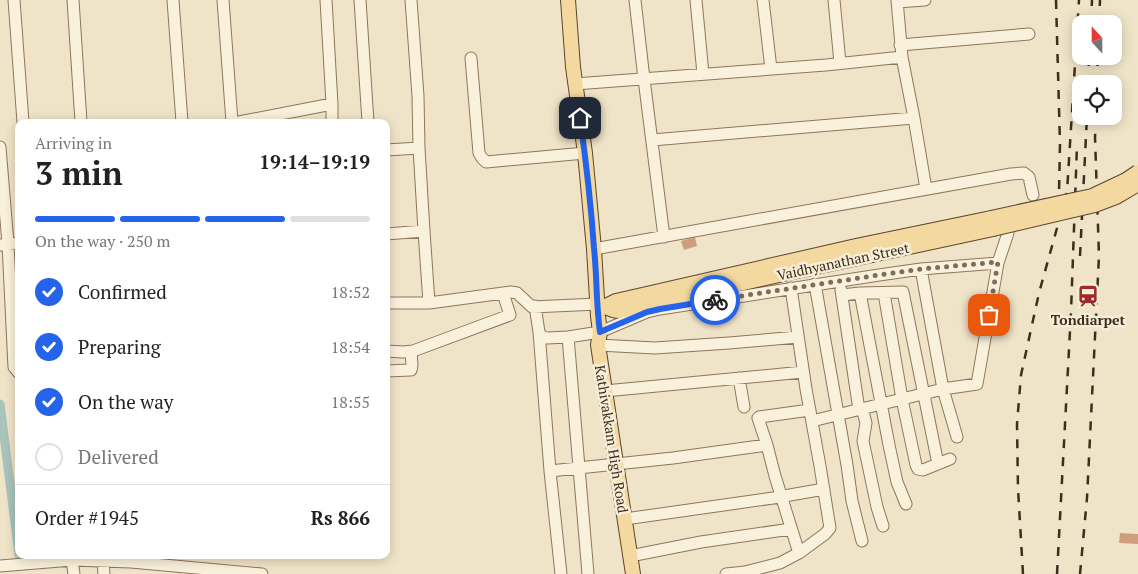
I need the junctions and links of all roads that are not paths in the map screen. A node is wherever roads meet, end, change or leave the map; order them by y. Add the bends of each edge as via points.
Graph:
1 (14, 0) edge
2 (73, 0) edge
3 (173, 0) edge
4 (223, 0) edge
5 (326, 0) edge
6 (360, 0) edge
7 (410, 0) edge
8 (568, 0) edge
9 (635, 0) edge
10 (696, 0) edge
11 (763, 0) edge
12 (834, 0) edge
13 (925, 0) edge
14 (897, 1) edge
15 (1030, 34) dead end
16 (900, 45) junction
17 (471, 58) dead end
18 (902, 58) junction
19 (840, 64) junction
20 (771, 69) junction
21 (703, 74) junction
22 (644, 79) junction
23 (575, 84) junction
24 (332, 104) junction
25 (914, 118) junction
26 (23, 119) edge
27 (81, 119) edge
28 (182, 119) edge
29 (232, 119) edge
30 (255, 119) edge
31 (332, 119) edge
32 (368, 119) edge
33 (652, 140) junction
34 (0, 147) edge
35 (419, 148) junction
36 (390, 150) edge
37 (585, 153) junction
38 (1138, 172) edge
39 (1138, 184) edge
40 (926, 189) junction
41 (1033, 194) dead end
42 (992, 223) junction
43 (424, 231) junction
44 (1008, 233) dead end
45 (390, 234) edge
46 (664, 237) junction
47 (8, 244) edge
48 (594, 249) junction
49 (998, 262) junction
50 (921, 269) junction
51 (839, 281) junction
52 (815, 284) junction
53 (790, 288) junction
54 (503, 293) junction
55 (860, 293) junction
56 (884, 293) junction
57 (842, 295) junction
58 (390, 303) edge
59 (429, 303) junction
60 (602, 305) junction
61 (535, 306) junction
62 (539, 332) junction
63 (568, 337) junction
64 (798, 337) junction
65 (599, 338) junction
66 (390, 351) edge
67 (413, 351) junction
68 (15, 368) edge
69 (390, 371) edge
70 (803, 372) junction
71 (739, 378) junction
72 (943, 389) junction
73 (605, 391) junction
74 (924, 393) junction
75 (902, 399) junction
76 (881, 404) junction
77 (744, 407) dead end
78 (860, 409) junction
79 (838, 415) junction
80 (811, 416) junction
81 (957, 437) dead end
82 (767, 445) junction
83 (950, 459) dead end
84 (616, 463) junction
85 (938, 464) junction
86 (580, 468) junction
87 (550, 471) junction
88 (824, 489) junction
89 (781, 496) junction
90 (906, 504) dead end
91 (624, 519) junction
92 (883, 526) dead end
93 (791, 529) junction
94 (862, 541) dead end
95 (799, 553) junction
96 (630, 556) junction
97 (64, 559) edge
98 (71, 559) edge
99 (86, 559) edge
100 (102, 561) junction
101 (131, 562) junction
102 (0, 566) edge
103 (74, 574) edge
104 (104, 574) edge
105 (133, 574) edge
106 (262, 574) edge
107 (561, 574) edge
108 (588, 574) edge
109 (633, 574) edge
110 (726, 574) edge

1 - 26 street
2 - 27 street
3 - 28 street
4 - 29 street
5 - 24 street
6 - 32 street
7 - 35 street
8 - 23 main road, Kathivakkam High Road
9 - 22 street
10 - 21 street
11 - 20 street
12 - 19 street
13 - 14 street
14 - 16 street
15 - 16 street
16 - 18 street
17 - 37 street via 480,153 486,162
18 - 19 street
18 - 25 street
19 - 20 street
20 - 21 street
21 - 22 street
22 - 23 street
22 - 33 street
23 - 37 main road, Kathivakkam High Road
24 - 30 street
24 - 31 street
25 - 33 street
25 - 40 street
33 - 46 street
34 - 47 street
35 - 36 street
35 - 43 street
37 - 48 main road, Kathivakkam High Road
38 - 42 main road, bridge via 1092,196
39 - 42 main road, bridge via 1095,205
40 - 41 street via 1024,174 1029,177
40 - 46 street
42 - 60 main road, Vaidhyanathan Street via 619,312
43 - 45 street
43 - 59 street
44 - 49 street
46 - 48 street
47 - 68 street
48 - 60 main road, Kathivakkam High Road
49 - 50 street
49 - 72 street via 977,384
50 - 51 street
50 - 72 street
51 - 52 street
51 - 57 street
52 - 53 street
52 - 79 street
53 - 64 street
53 - 65 street via 647,312
54 - 59 street
54 - 61 street via 517,293 532,307
54 - 67 street via 510,315
55 - 56 street
55 - 57 street
55 - 76 street
56 - 74 street via 902,292
56 - 75 street
57 - 78 street
58 - 59 street
60 - 61 street
60 - 65 main road, Kathivakkam High Road via 598,316
61 - 62 street
62 - 63 street via 547,338
62 - 87 street
63 - 65 street
63 - 86 street
64 - 65 street via 655,348
64 - 70 street
65 - 73 main road, Kathivakkam High Road
66 - 67 street
67 - 69 street via 411,370
70 - 71 street
70 - 80 street
71 - 73 street
71 - 77 street
72 - 74 street
72 - 81 street
73 - 84 main road, Kathivakkam High Road
74 - 75 street
74 - 85 street
75 - 76 street
75 - 85 street via 918,469
76 - 78 street
76 - 90 street
78 - 79 street
78 - 92 street via 866,423 863,441
79 - 80 street
79 - 94 street
80 - 82 street via 759,416
80 - 88 street
82 - 84 street
82 - 89 street
83 - 85 street
84 - 86 street
84 - 91 main road, Kathivakkam High Road
86 - 87 street
86 - 108 street
87 - 107 street
88 - 89 street
88 - 95 street via 830,528
89 - 91 street
89 - 93 street
91 - 96 main road, Kathivakkam High Road
93 - 95 street
93 - 96 street
95 - 110 street via 780,563
96 - 109 main road, Kathivakkam High Road
97 - 102 street
98 - 103 street
99 - 100 street
100 - 101 street
100 - 104 street
101 - 105 street
101 - 106 street

